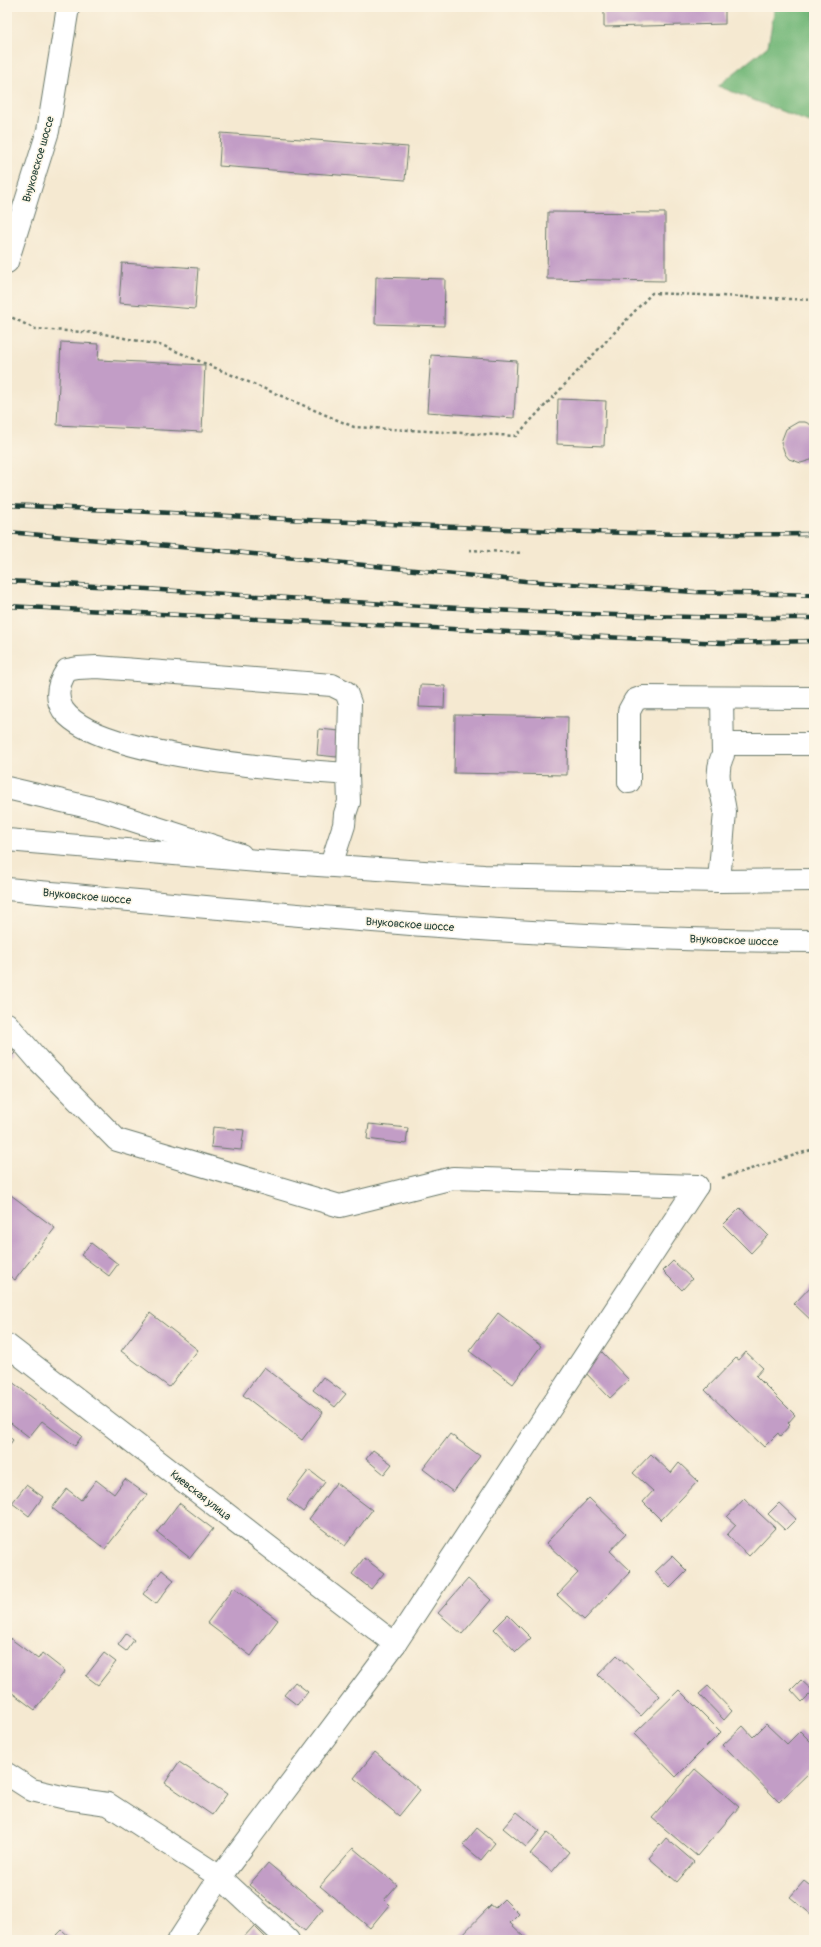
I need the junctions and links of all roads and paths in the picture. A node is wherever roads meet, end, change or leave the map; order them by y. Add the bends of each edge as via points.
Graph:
1 (68, 7) edge
2 (7, 262) edge
3 (814, 300) edge
4 (7, 315) edge
5 (469, 550) dead end
6 (523, 553) dead end
7 (722, 698) junction
8 (814, 698) edge
9 (814, 744) edge
10 (723, 750) junction
11 (348, 777) junction
12 (629, 782) dead end
13 (7, 788) edge
14 (7, 840) edge
15 (258, 861) junction
16 (330, 865) junction
17 (814, 880) edge
18 (719, 881) junction
19 (7, 889) edge
20 (814, 941) edge
21 (7, 1024) edge
22 (814, 1149) edge
23 (697, 1186) junction
24 (7, 1345) edge
25 (395, 1644) junction
26 (7, 1774) edge
27 (220, 1877) junction
28 (179, 1940) edge
29 (288, 1940) edge

1 - 2 main road, Внуковское шоссе via 48,131
3 - 4 path via 652,293 516,436 354,427 164,346 99,333 35,329
5 - 6 path
7 - 8 main road
7 - 10 main road
7 - 12 main road via 643,697 635,700 629,712
9 - 10 main road
10 - 18 main road via 728,784 724,800
11 - 11 main road via 350,703 346,692 332,686 98,666 67,670 60,682 60,704 72,719 87,729 126,742 179,755 242,765
11 - 16 main road via 349,802
13 - 15 main road via 101,810
14 - 15 main road
15 - 16 main road
16 - 18 main road via 484,876
17 - 18 main road
19 - 20 main road, Внуковское шоссе via 380,923 736,941
21 - 23 main road via 38,1060 117,1140 340,1206 453,1178
22 - 23 path
23 - 25 main road
24 - 25 main road, Киевская улица
25 - 27 main road
26 - 27 main road via 32,1790 108,1804
27 - 28 main road
27 - 29 main road

